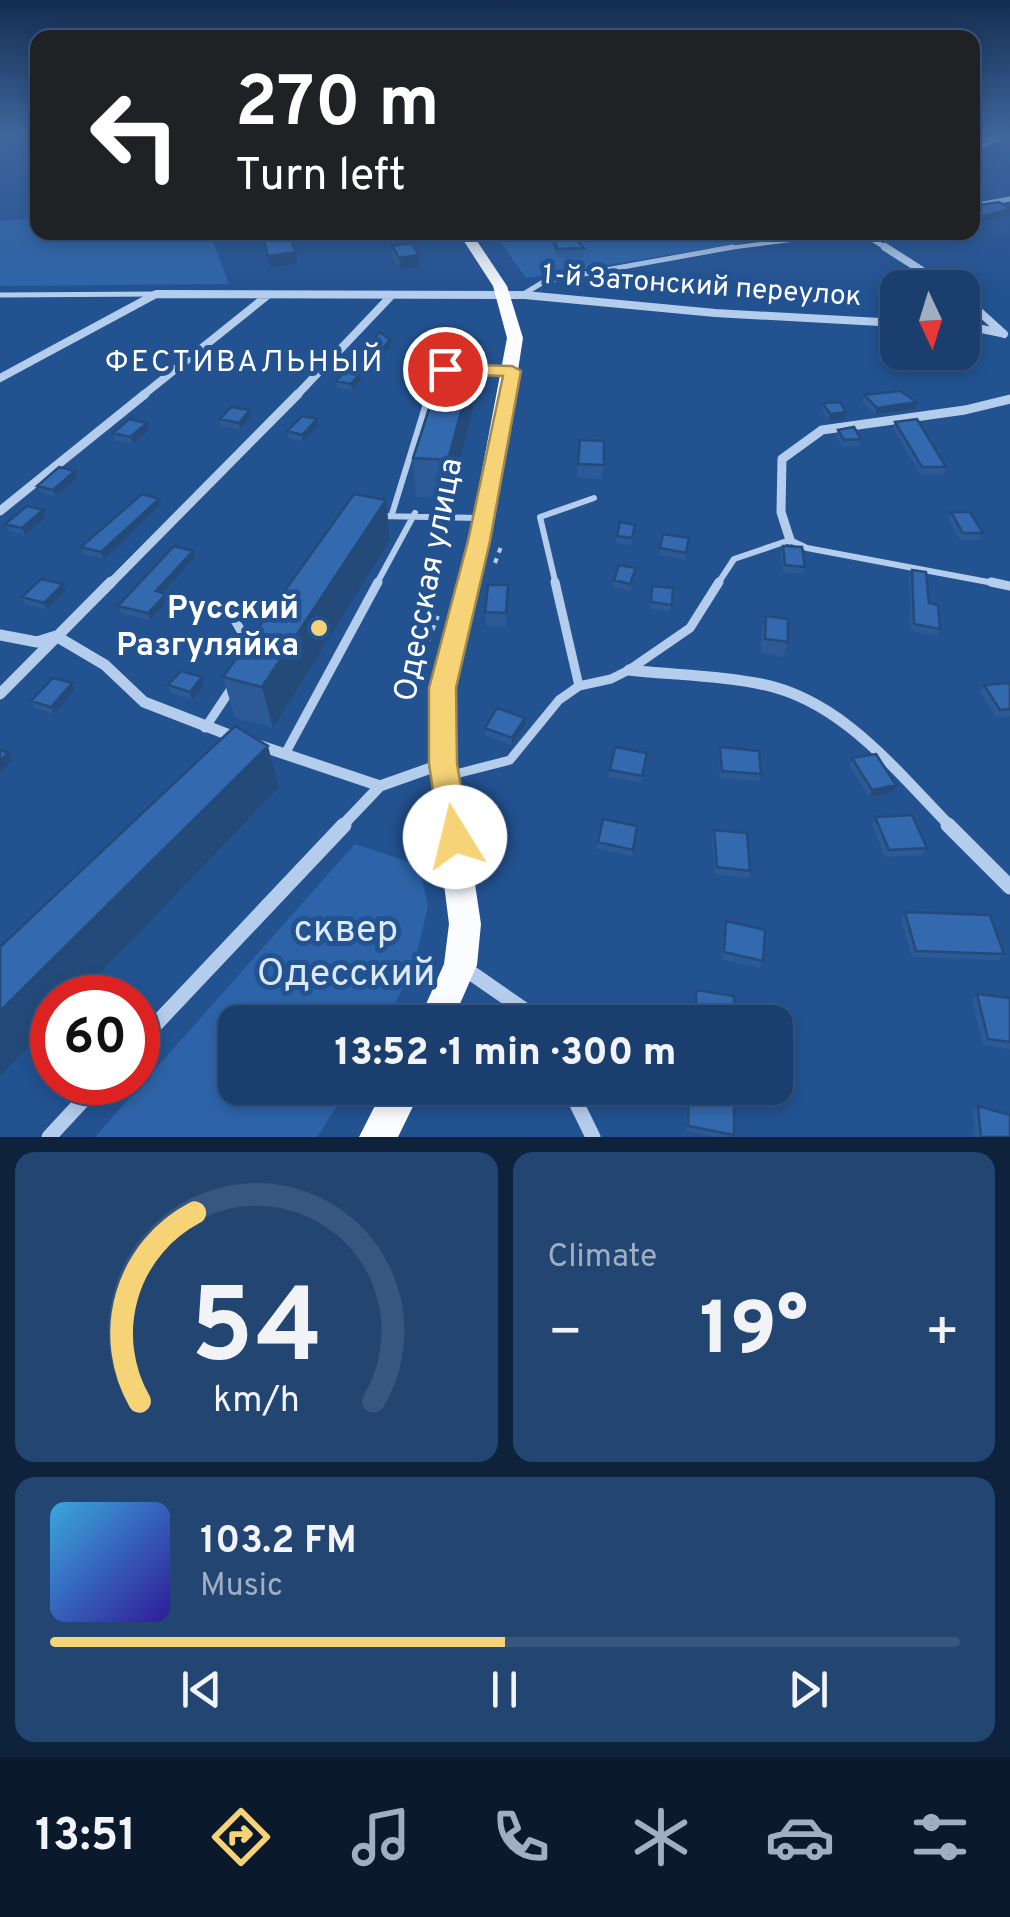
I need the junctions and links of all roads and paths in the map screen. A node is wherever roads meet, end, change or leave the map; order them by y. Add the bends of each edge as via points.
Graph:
1 (1010, 199) edge
2 (980, 205) edge
3 (470, 240) edge
4 (782, 240) edge
5 (871, 240) edge
6 (920, 270) edge
7 (156, 294) junction
8 (270, 294) junction
9 (0, 295) edge
10 (514, 295) junction
11 (390, 297) junction
12 (980, 311) edge
13 (880, 322) edge
14 (980, 329) edge
15 (1007, 334) edge
16 (512, 371) junction
17 (0, 378) edge
18 (1010, 399) edge
19 (594, 498) dead end
20 (0, 511) edge
21 (392, 514) junction
22 (415, 514) junction
23 (358, 518) edge
24 (484, 518) junction
25 (790, 540) junction
26 (1010, 586) edge
27 (233, 618) dead end
28 (0, 635) edge
29 (56, 636) junction
30 (265, 638) edge
31 (629, 670) junction
32 (234, 684) edge
33 (579, 686) junction
34 (0, 694) edge
35 (205, 728) junction
36 (246, 741) junction
37 (285, 754) junction
38 (232, 755) edge
39 (444, 771) junction
40 (380, 786) junction
41 (1010, 887) edge
42 (460, 965) junction
43 (442, 1005) edge
44 (517, 1005) edge
45 (160, 1020) edge
46 (79, 1105) edge
47 (395, 1105) edge
48 (578, 1105) edge
49 (49, 1137) edge
50 (378, 1137) edge
51 (593, 1137) edge

1 - 2 street
3 - 10 main road
4 - 10 lane via 584,273
5 - 6 street
7 - 8 street, 1-й Затонский переулок
7 - 9 lane
7 - 17 street
8 - 11 street, 1-й Затонский переулок
8 - 20 street
10 - 11 street, 1-й Затонский переулок
10 - 13 street, 1-й Затонский переулок
10 - 16 main road, Одесская улица
11 - 29 street
12 - 15 street
14 - 15 street
16 - 21 lane via 436,373
16 - 24 main road, Одесская улица
18 - 25 street via 814,434 782,459 781,512
19 - 33 lane via 540,517
21 - 22 lane
21 - 23 lane
22 - 24 lane
22 - 37 lane
24 - 39 main road, Одесская улица via 442,688
25 - 26 lane
25 - 31 lane via 734,559 690,628
27 - 30 lane via 254,654
28 - 29 street via 38,642
29 - 34 street
29 - 35 street via 104,665 144,702
31 - 33 lane
31 - 41 street via 763,684 823,707
32 - 35 lane
33 - 39 lane via 510,760
35 - 36 street
36 - 37 street
36 - 38 lane
37 - 40 street
39 - 40 street
39 - 42 main road, Одесская улица via 463,905
40 - 45 street
42 - 43 main road, Одесская улица
42 - 44 street
46 - 49 street
47 - 50 main road
48 - 51 street

